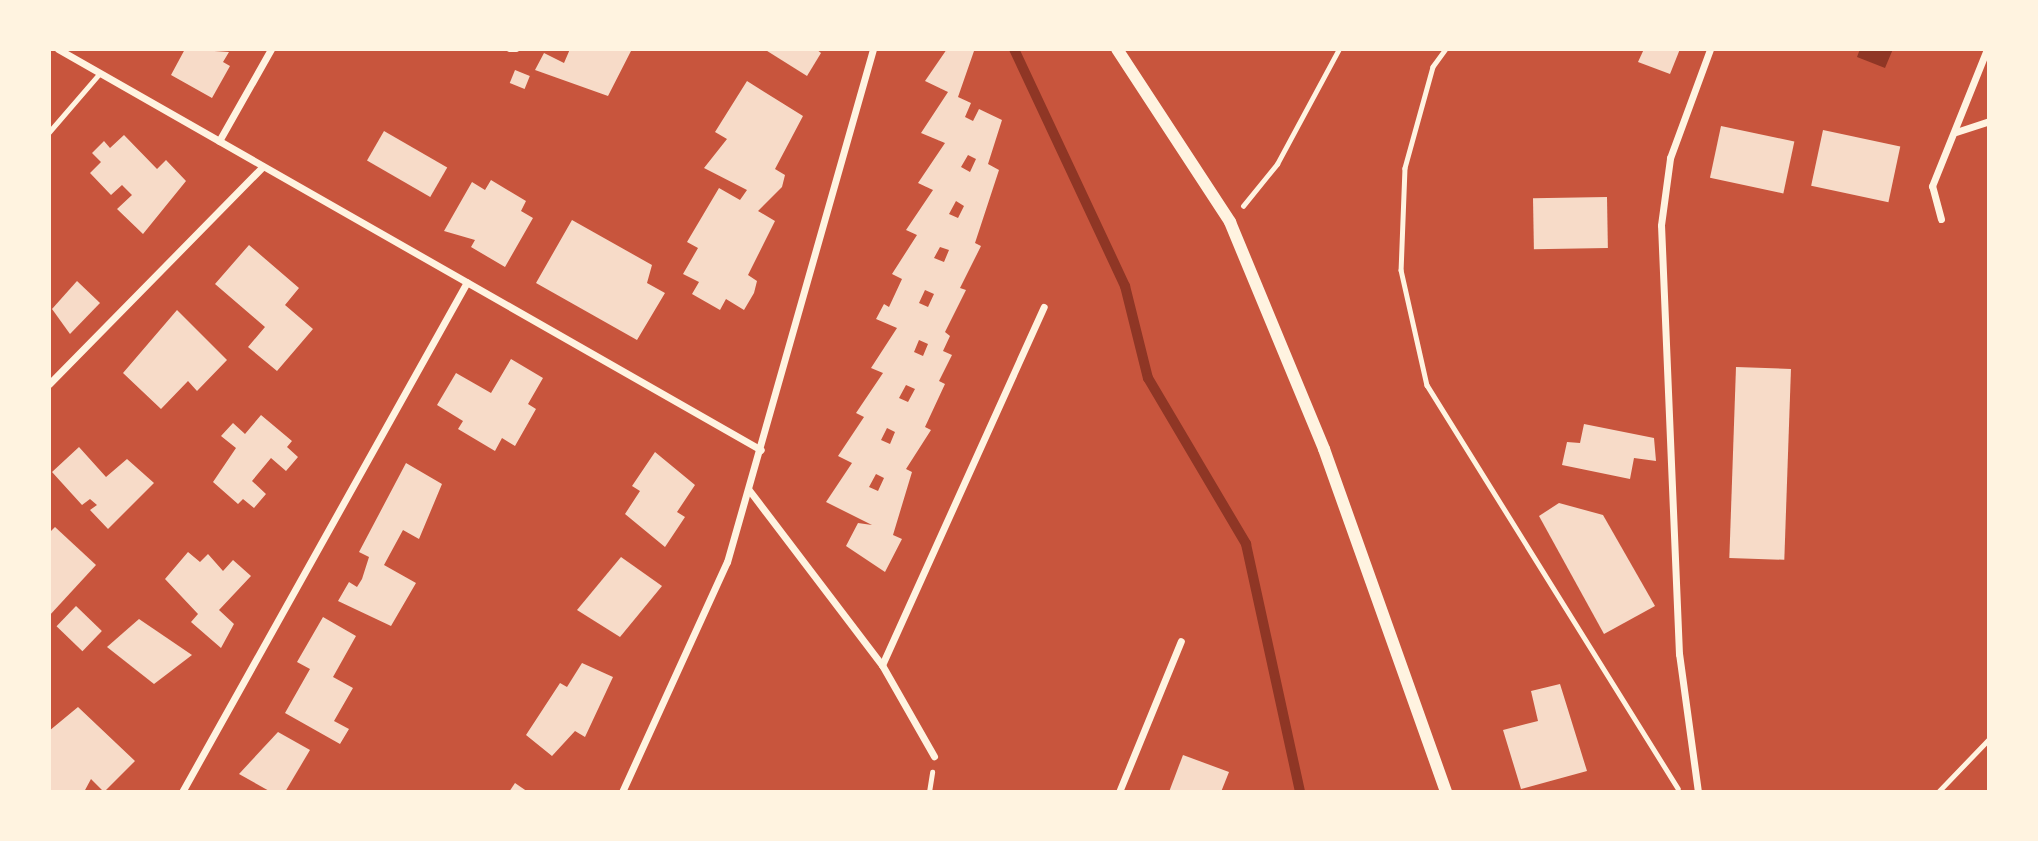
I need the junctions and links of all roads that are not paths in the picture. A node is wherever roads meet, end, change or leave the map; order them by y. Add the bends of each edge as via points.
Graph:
1 (58, 49) edge
2 (271, 49) edge
3 (509, 49) edge
4 (516, 49) edge
5 (873, 49) edge
6 (1117, 49) edge
7 (1710, 49) edge
8 (1987, 49) edge
9 (100, 73) junction
10 (1989, 121) edge
11 (49, 132) edge
12 (1956, 132) junction
13 (219, 141) junction
14 (264, 166) junction
15 (1941, 219) dead end
16 (467, 282) junction
17 (1044, 307) dead end
18 (49, 384) edge
19 (761, 450) junction
20 (749, 490) junction
21 (1181, 641) dead end
22 (882, 665) junction
23 (934, 756) dead end
24 (182, 792) edge
25 (622, 792) edge
26 (1119, 792) edge
27 (1446, 792) edge
28 (1698, 792) edge

1 - 9 street
2 - 13 street
3 - 4 lane
5 - 19 street
6 - 27 street via 1230,222 1324,449
7 - 28 street via 1670,158 1661,225 1679,654
8 - 12 street
9 - 11 lane
9 - 13 street
10 - 12 street
12 - 15 street via 1932,186
13 - 14 street
14 - 16 street
14 - 18 street
16 - 19 street
16 - 24 street
17 - 22 street
19 - 20 street
20 - 22 street
20 - 25 street via 727,562
21 - 26 street
22 - 23 street

